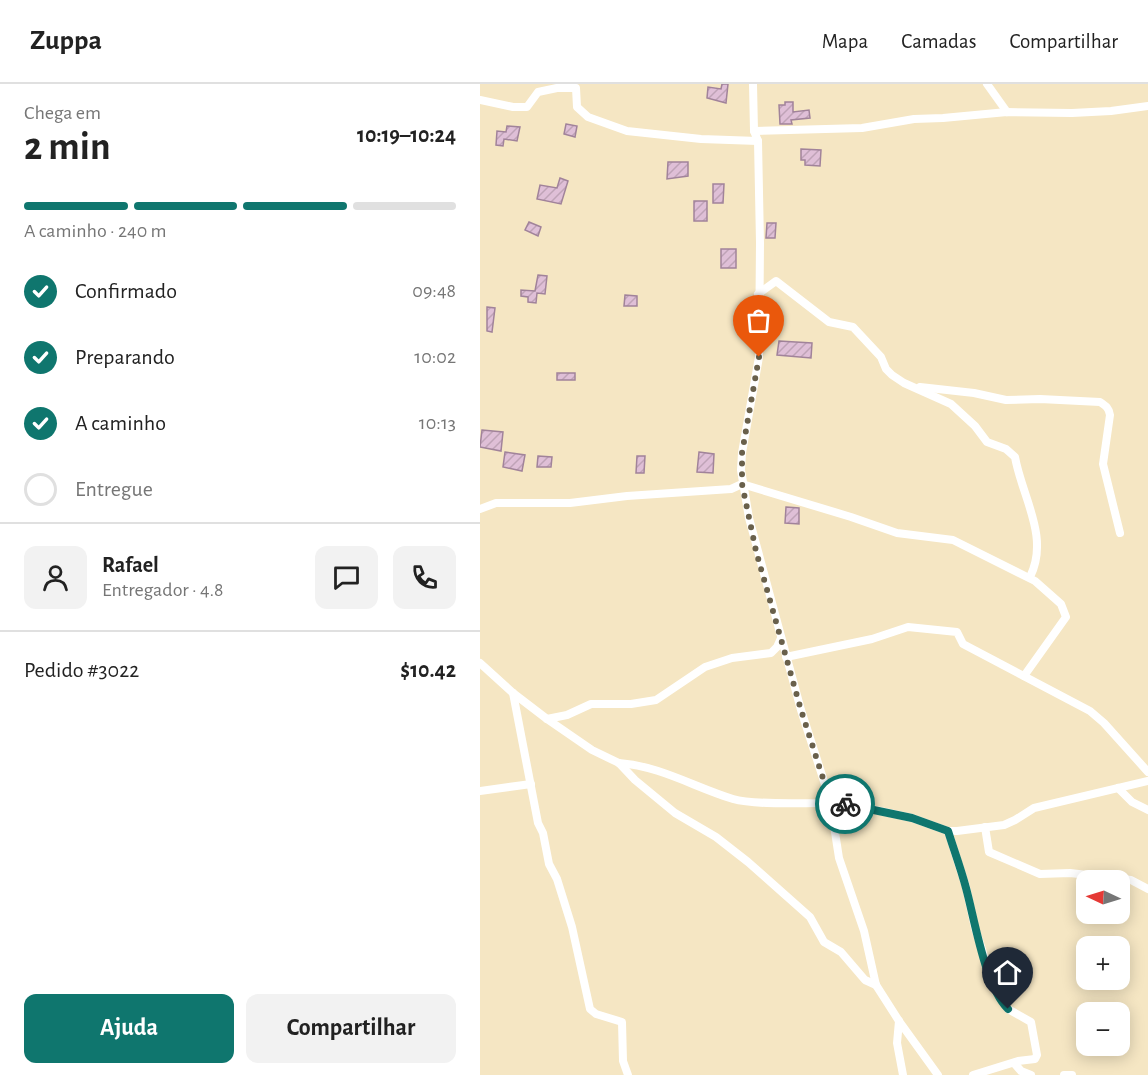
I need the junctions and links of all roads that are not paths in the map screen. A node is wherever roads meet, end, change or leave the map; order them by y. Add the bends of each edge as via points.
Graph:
1 (753, 84) edge
2 (987, 84) edge
3 (480, 100) edge
4 (1148, 106) edge
5 (1007, 112) junction
6 (754, 131) junction
7 (758, 141) junction
8 (758, 294) junction
9 (909, 385) junction
10 (742, 484) junction
11 (480, 509) edge
12 (1120, 533) dead end
13 (1030, 577) junction
14 (781, 638) junction
15 (786, 657) junction
16 (480, 663) edge
17 (1024, 676) junction
18 (513, 693) junction
19 (547, 719) junction
20 (619, 763) junction
21 (1148, 772) edge
22 (1148, 781) edge
23 (531, 784) junction
24 (1118, 788) junction
25 (480, 791) edge
26 (830, 800) junction
27 (1148, 810) edge
28 (985, 827) junction
29 (948, 831) junction
30 (1148, 889) edge
31 (876, 985) junction
32 (899, 1021) junction
33 (1014, 1063) junction
34 (628, 1075) edge
35 (903, 1075) edge
36 (938, 1075) edge
37 (973, 1075) edge
38 (1031, 1075) edge
39 (1064, 1075) edge
40 (1072, 1075) edge

1 - 6 street
2 - 5 street
3 - 7 street via 527,107 538,92 576,88 577,106 588,117 627,131
4 - 5 street via 1072,113
5 - 6 street via 914,119 862,128
6 - 7 street
7 - 8 street
8 - 9 street via 776,281 829,322 853,327 886,369
8 - 10 street via 759,357 742,453
9 - 12 street via 1006,400 1105,405 1110,415 1103,464
9 - 13 street via 951,404 987,442 1015,457 1037,534 1036,562
10 - 11 street via 731,489 570,503 496,503
10 - 13 street via 897,533 952,540
10 - 14 street
13 - 17 street via 1062,604 1066,617
14 - 15 street
14 - 19 street via 771,653 732,658 705,667 656,700 591,704
15 - 17 street via 872,639 908,627 957,632 963,644
15 - 26 street
16 - 18 street
17 - 21 street via 1090,711
18 - 19 street
18 - 23 street
19 - 20 street
20 - 26 street via 660,771 740,800
20 - 31 street via 675,813 748,862 810,917 824,942 841,952 865,980
22 - 24 street
23 - 25 street
23 - 34 street via 549,864 572,927 590,1009 622,1022 623,1060
24 - 27 street via 1131,802
24 - 28 street via 1034,808 1004,825
26 - 29 street via 912,818
26 - 31 street via 839,858 864,931
28 - 29 street
28 - 30 street via 991,854 1036,873 1131,880
29 - 33 street via 995,990 1008,1009 1032,1023 1037,1058
31 - 32 street
32 - 35 street via 897,1043
32 - 36 street
33 - 37 street
33 - 38 street
39 - 40 street

